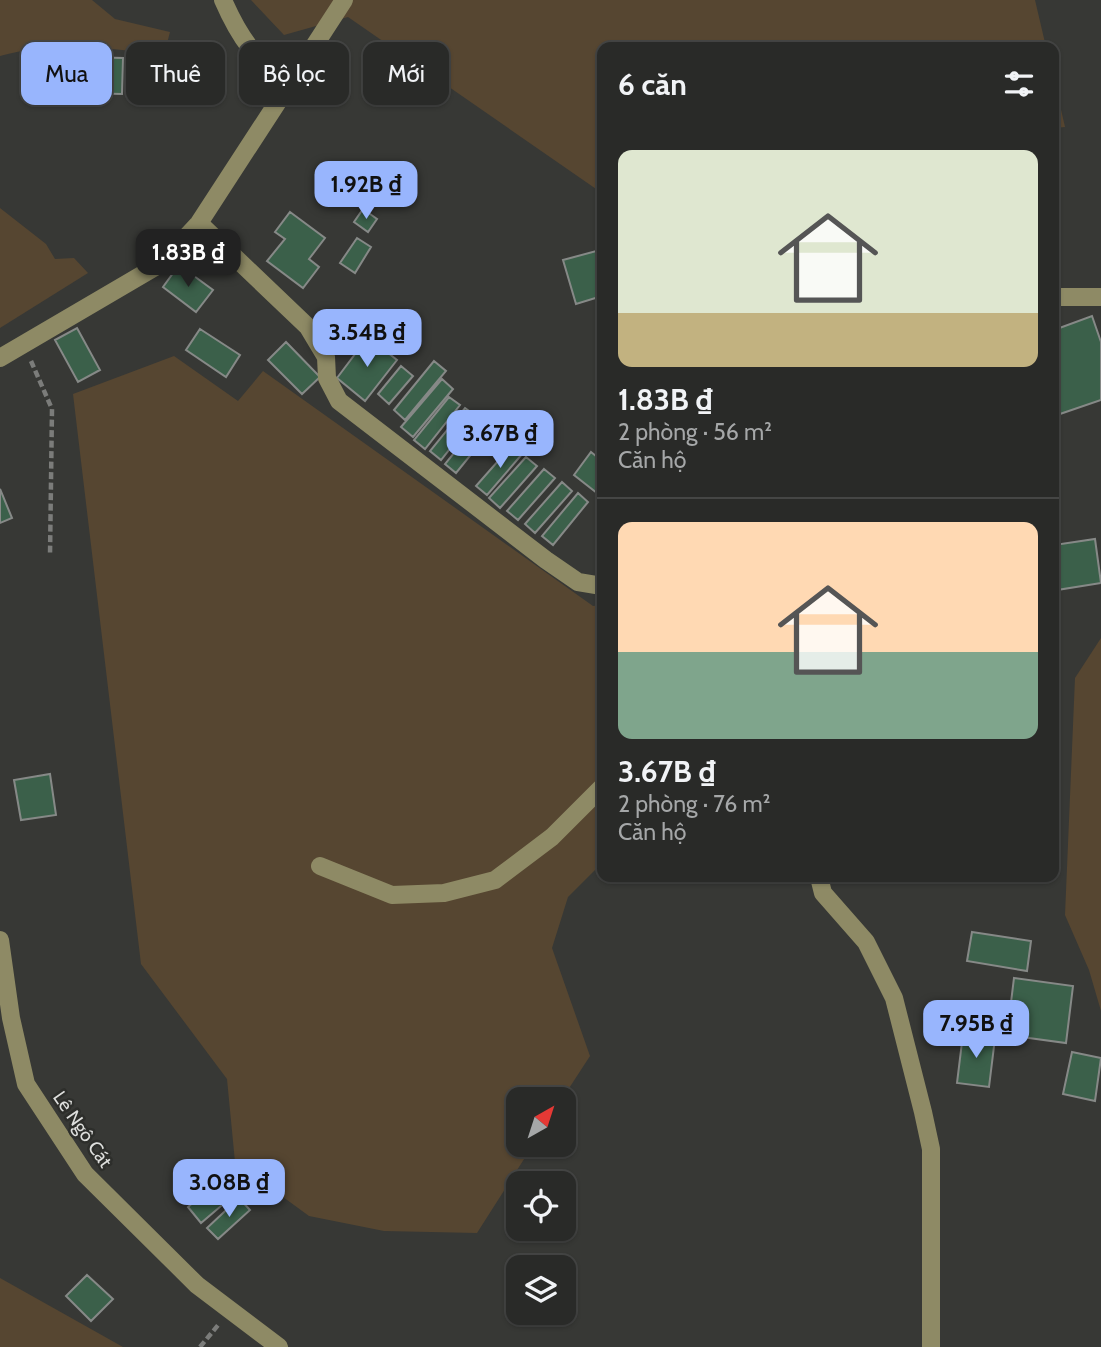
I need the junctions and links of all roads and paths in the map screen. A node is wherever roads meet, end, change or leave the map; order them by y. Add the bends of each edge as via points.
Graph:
1 (223, 0) edge
2 (344, 0) edge
3 (244, 42) edge
4 (317, 42) edge
5 (276, 105) edge
6 (199, 223) junction
7 (1059, 297) edge
8 (1101, 297) edge
9 (24, 345) junction
10 (0, 358) edge
11 (50, 556) dead end
12 (597, 585) edge
13 (597, 792) edge
14 (320, 866) dead end
15 (820, 882) edge
16 (0, 940) edge
17 (6, 1016) edge
18 (230, 1310) junction
19 (200, 1347) edge
20 (279, 1347) edge
21 (931, 1347) edge

1 - 3 street
2 - 4 street
5 - 6 street
6 - 9 street via 162,263
6 - 12 street via 308,327 326,356 327,378 339,401 546,561 578,582
7 - 8 street
9 - 10 street
9 - 11 path via 52,409
13 - 14 street via 552,837 495,880 444,893 392,895
15 - 21 street via 823,893 866,942 894,998 923,1112 931,1149
16 - 17 street, Lê Ngô Cát
17 - 18 street, Lê Ngô Cát via 26,1084 85,1174 197,1285
18 - 19 path
18 - 20 street, Lê Ngô Cát

